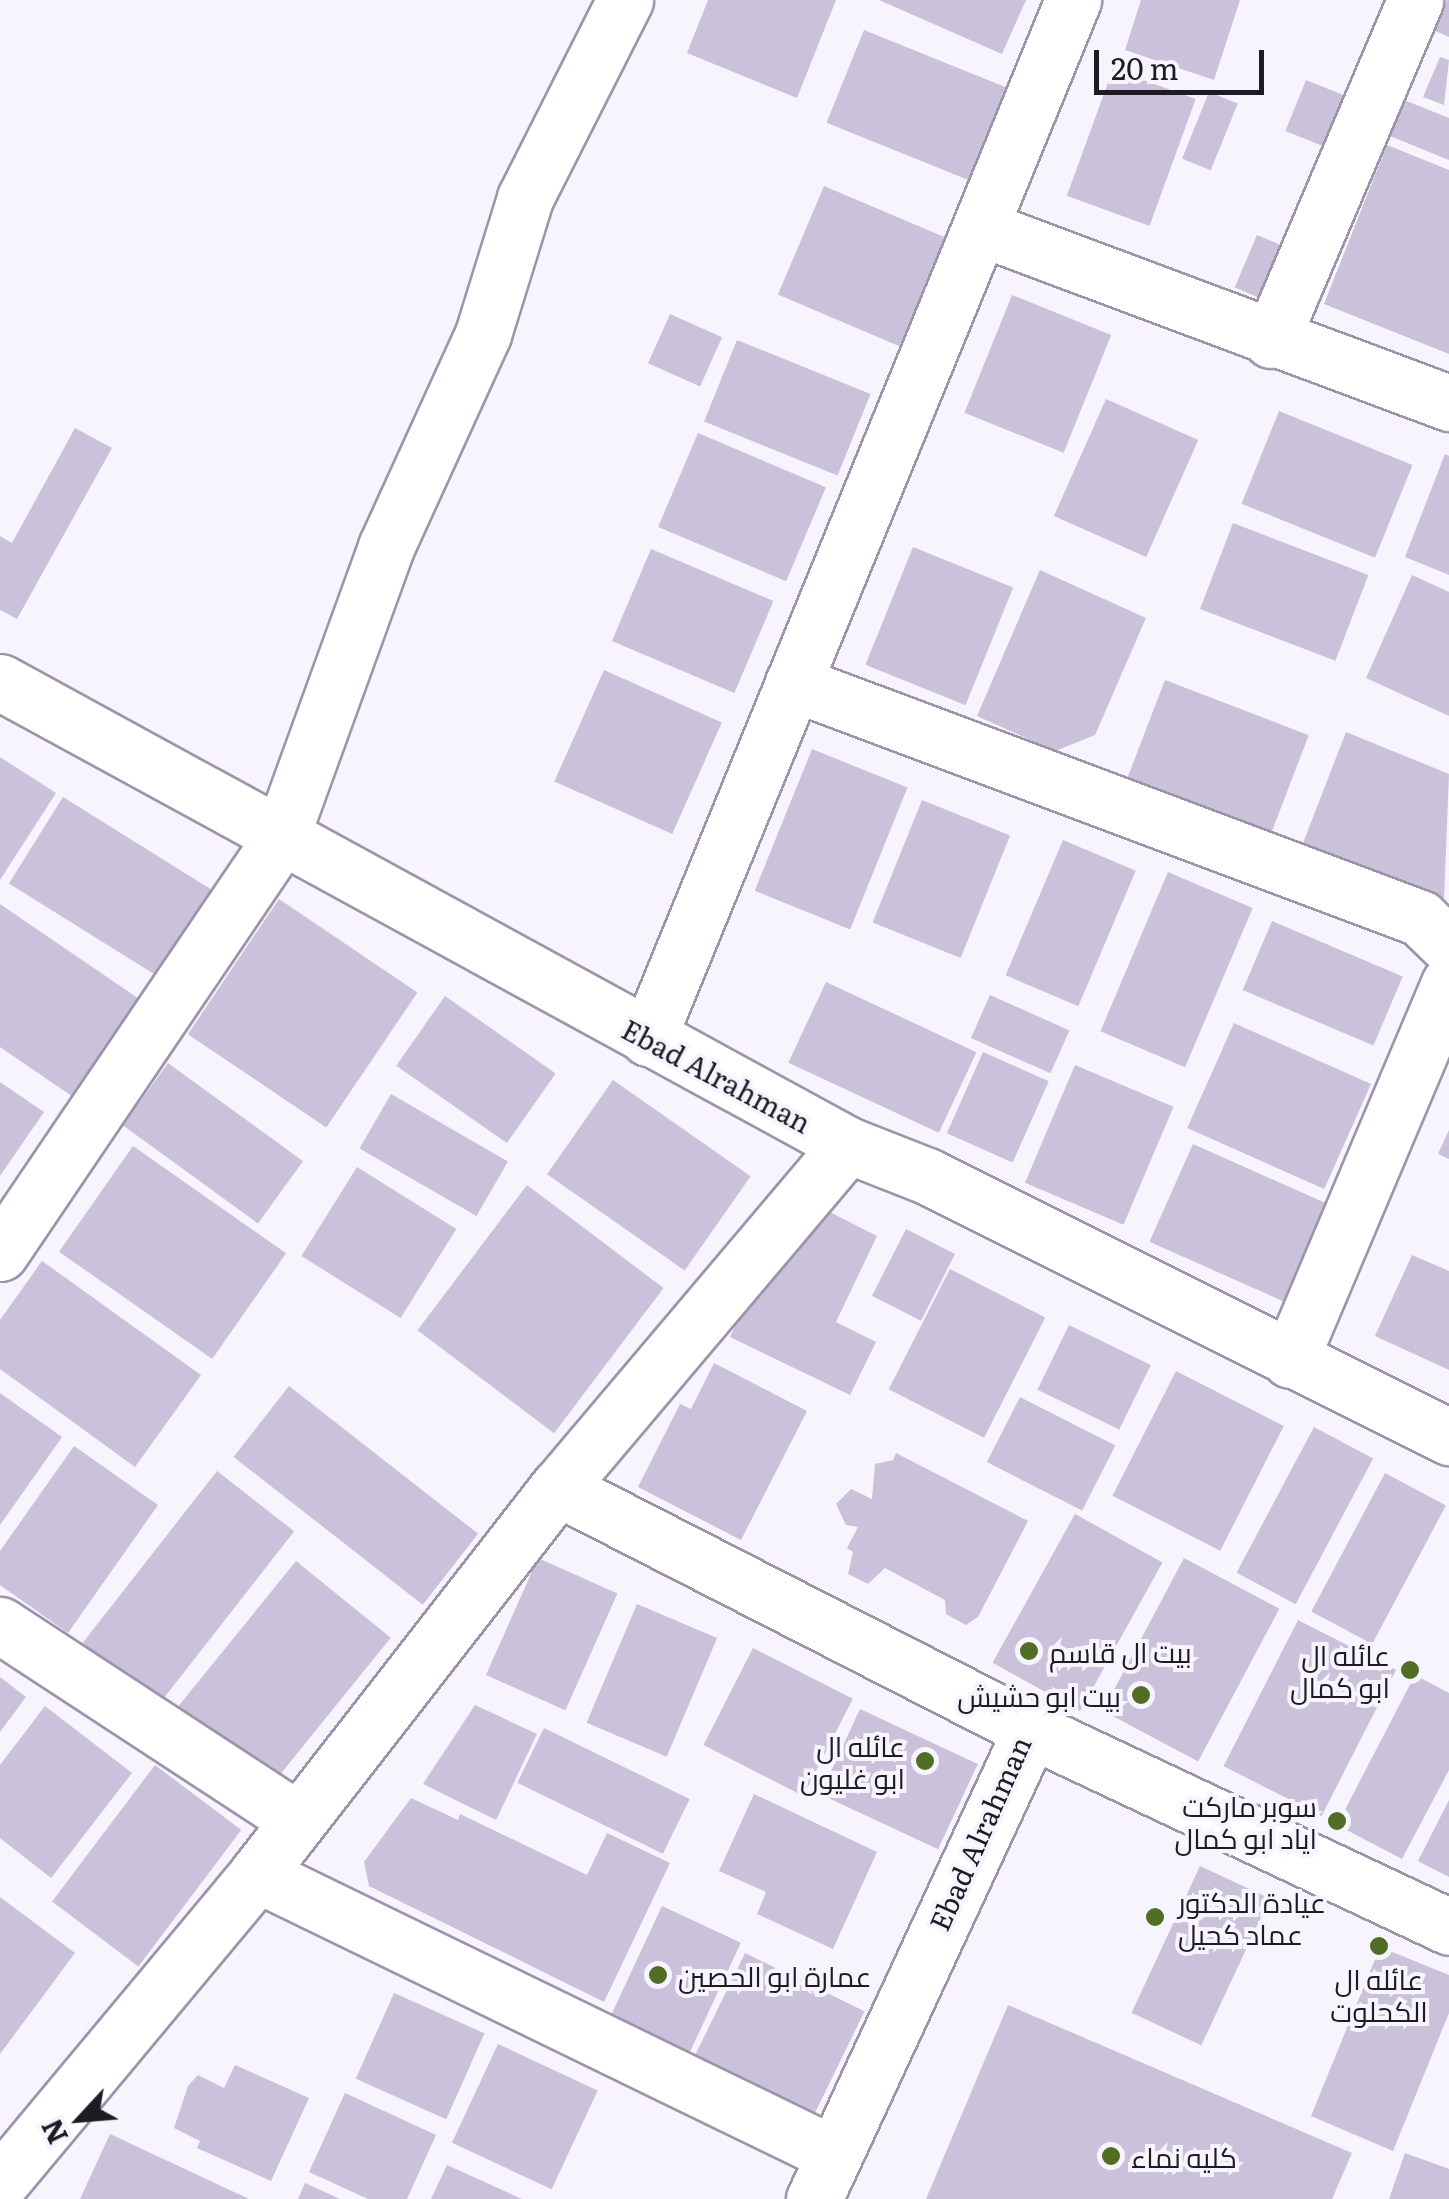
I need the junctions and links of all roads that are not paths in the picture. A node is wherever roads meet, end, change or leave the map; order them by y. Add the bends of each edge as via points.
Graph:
1 (625, 0) edge
2 (1074, 0) edge
3 (1415, 0) edge
4 (981, 228) junction
5 (1272, 340) junction
6 (1449, 402) edge
7 (0, 682) edge
8 (793, 684) junction
9 (280, 840) junction
10 (1449, 946) edge
11 (1449, 984) edge
12 (648, 1038) junction
13 (848, 1144) junction
14 (0, 1253) edge
15 (1290, 1360) junction
16 (1449, 1437) edge
17 (558, 1488) junction
18 (0, 1625) edge
19 (1032, 1730) junction
20 (298, 1820) junction
21 (257, 1874) junction
22 (1449, 1928) edge
23 (822, 2176) edge
24 (1, 2179) edge

1 - 9 street via 525,198 482,334 386,547
2 - 4 street
3 - 5 street
4 - 5 street
4 - 8 street
5 - 6 street
7 - 9 street, Ebad Alrahman
8 - 10 street via 1420,918
8 - 12 street
9 - 12 street, Ebad Alrahman
9 - 14 street
11 - 15 street
12 - 13 street, Ebad Alrahman
13 - 15 street, Ebad Alrahman via 927,1176
13 - 17 street
15 - 16 street, Ebad Alrahman
17 - 19 street, Ebad Alrahman
17 - 20 street
18 - 20 street
19 - 22 street
19 - 23 street, Ebad Alrahman
20 - 21 street
21 - 23 street
21 - 24 street

